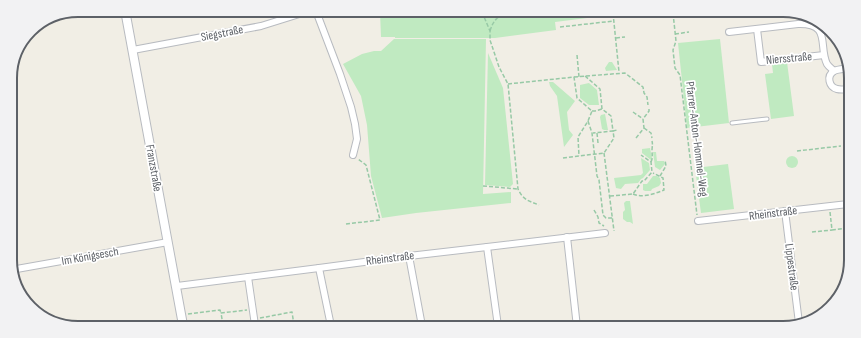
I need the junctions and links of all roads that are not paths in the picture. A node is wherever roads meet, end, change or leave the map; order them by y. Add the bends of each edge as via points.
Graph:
1 (126, 17) edge
2 (290, 17) edge
3 (318, 17) edge
4 (757, 29) junction
5 (729, 32) dead end
6 (133, 50) junction
7 (824, 55) junction
8 (843, 69) edge
9 (834, 71) junction
10 (844, 90) edge
11 (767, 119) dead end
12 (732, 123) dead end
13 (353, 155) road end
14 (844, 204) edge
15 (785, 211) junction
16 (698, 221) road end
17 (604, 229) road end
18 (567, 237) junction
19 (168, 242) junction
20 (487, 247) junction
21 (408, 256) junction
22 (319, 268) junction
23 (18, 269) edge
24 (248, 277) junction
25 (177, 286) junction
26 (799, 319) edge
27 (182, 321) edge
28 (254, 321) edge
29 (330, 321) edge
30 (421, 321) edge
31 (497, 321) edge
32 (576, 321) edge

1 - 6 street, Franzstraße
2 - 6 street, Siegstraße via 261,26
3 - 13 street via 354,118 357,139
4 - 5 street, Niersstraße
4 - 7 street, Niersstraße via 808,24 821,33
4 - 7 street, Niersstraße via 761,62
6 - 19 street, Franzstraße
7 - 9 street, Niersstraße
8 - 9 street
9 - 10 street via 830,77 830,84
11 - 12 lane
14 - 15 street, Rheinstraße
15 - 16 street, Rheinstraße
15 - 26 street, Lippestraße
17 - 18 street, Rheinstraße
18 - 20 street, Rheinstraße
18 - 32 street
19 - 23 street, Im Königsesch
19 - 25 street, Franzstraße
20 - 21 street, Rheinstraße
20 - 31 street
21 - 22 street, Rheinstraße
21 - 30 street
22 - 24 street, Rheinstraße
22 - 29 street
24 - 25 street, Rheinstraße
24 - 28 street
25 - 27 street, Franzstraße

